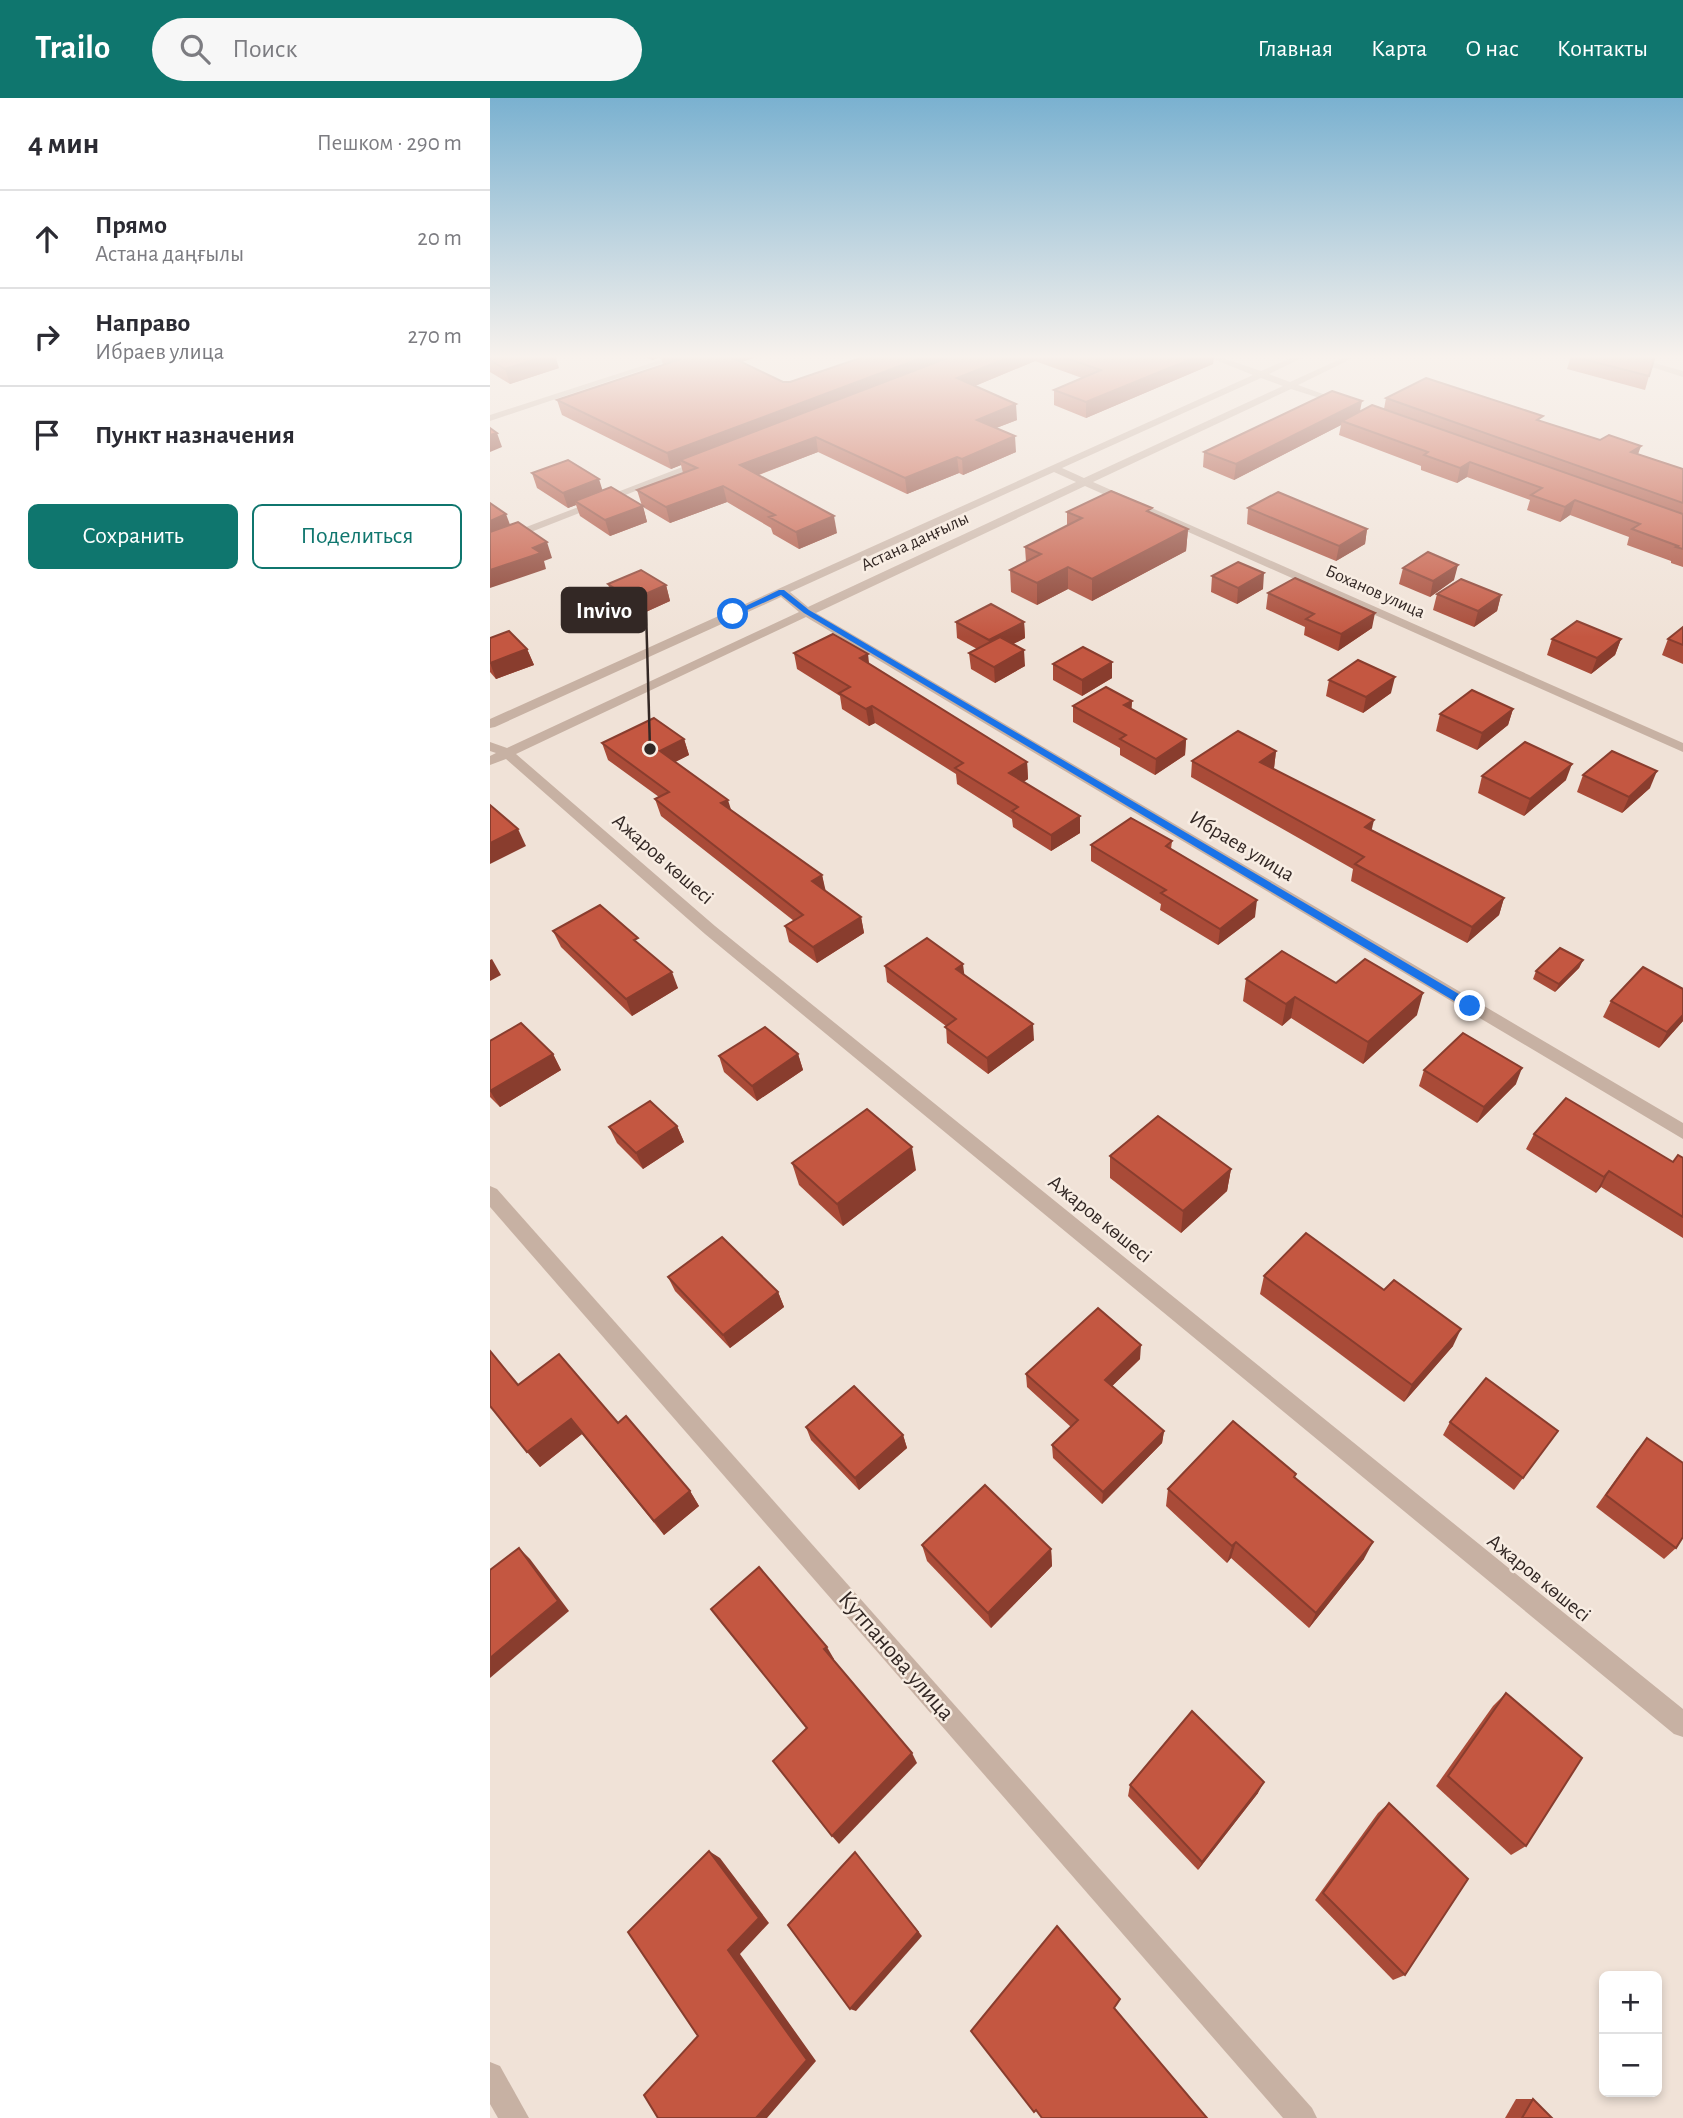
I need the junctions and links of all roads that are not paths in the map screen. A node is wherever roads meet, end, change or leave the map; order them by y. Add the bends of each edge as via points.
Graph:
1 (1094, 449) edge
2 (1152, 449) edge
3 (710, 460) edge
4 (1053, 468) junction
5 (1085, 481) junction
6 (490, 545) edge
7 (782, 592) junction
8 (806, 612) junction
9 (490, 724) edge
10 (1683, 748) edge
11 (496, 754) edge
12 (1683, 1132) edge
13 (490, 1194) edge
14 (1683, 1725) edge
15 (490, 2076) edge
16 (514, 2118) edge
17 (1302, 2118) edge

1 - 4 street, Астана даңғылы
2 - 5 street, Астана даңғылы
3 - 6 street
4 - 5 street, Боханов улица
4 - 7 street, Астана даңғылы
5 - 8 street, Астана даңғылы
5 - 10 street, Боханов улица
7 - 8 street, Ибраев улица
7 - 9 street, Астана даңғылы
8 - 11 street, Астана даңғылы
8 - 12 street, Ибраев улица
11 - 14 street, Ажаров көшесі
13 - 17 street, Кутпанова улица
15 - 16 street

